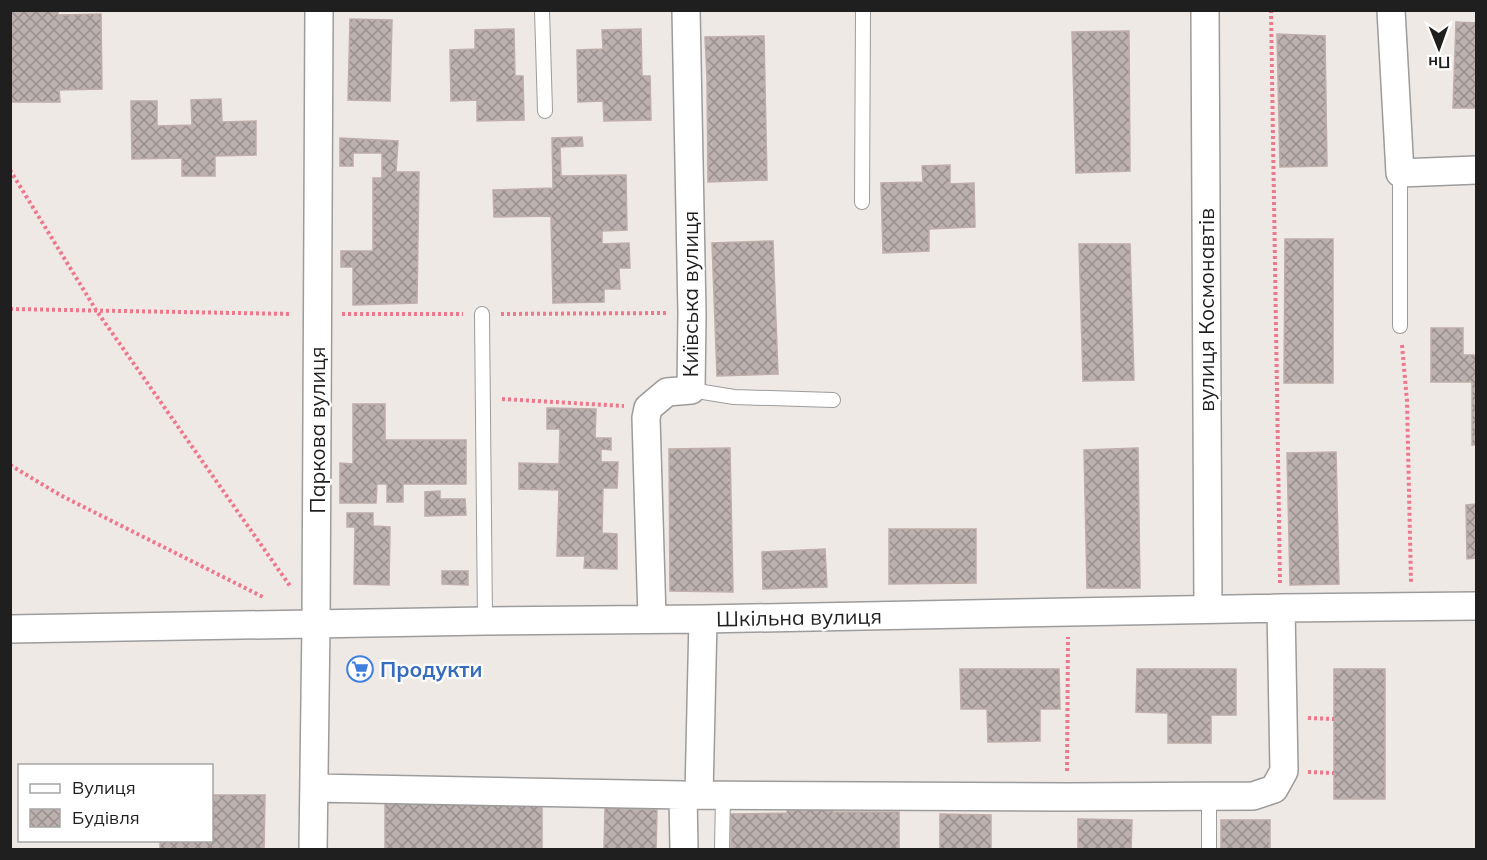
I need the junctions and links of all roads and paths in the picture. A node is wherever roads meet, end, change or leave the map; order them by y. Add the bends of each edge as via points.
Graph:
1 (319, 10) edge
2 (542, 10) edge
3 (686, 10) edge
4 (862, 10) edge
5 (1204, 10) edge
6 (1271, 10) edge
7 (1391, 10) edge
8 (545, 111) dead end
9 (10, 170) edge
10 (1476, 170) edge
11 (1400, 173) junction
12 (862, 202) dead end
13 (10, 309) edge
14 (96, 310) junction
15 (692, 313) junction
16 (318, 314) junction
17 (482, 314) junction
18 (1400, 326) joint
19 (691, 390) junction
20 (483, 398) junction
21 (833, 400) dead end
22 (648, 408) junction
23 (10, 465) edge
24 (274, 602) dead end
25 (1412, 606) junction
26 (1476, 606) edge
27 (1281, 608) junction
28 (1209, 609) junction
29 (652, 618) junction
30 (703, 619) junction
31 (484, 621) junction
32 (316, 624) junction
33 (10, 629) edge
34 (1068, 637) dead end
35 (315, 788) junction
36 (701, 795) junction
37 (1067, 796) junction
38 (1209, 796) junction
39 (313, 849) edge
40 (684, 849) edge
41 (722, 849) edge
42 (1209, 849) edge

1 - 16 street, Паркова вулиця
2 - 8 lane
3 - 15 street, Київська вулиця
4 - 12 lane
5 - 28 street, вулиця Космонавтів
6 - 27 path
7 - 11 street
9 - 14 path
10 - 11 street
11 - 18 lane
13 - 14 path
14 - 16 path
14 - 32 path
15 - 17 path
15 - 19 street, Київська вулиця
16 - 17 path
16 - 32 street, Паркова вулиця
17 - 20 lane
18 - 25 path via 1407,401
19 - 21 lane via 734,398
19 - 22 street, Київська вулиця via 667,392
20 - 22 path
20 - 31 lane
22 - 29 street
23 - 24 path via 60,495
25 - 26 street, Шкільна вулиця
25 - 27 street, Шкільна вулиця
27 - 28 street, Шкільна вулиця
27 - 38 street via 1284,771 1274,789 1253,796
28 - 30 street, Шкільна вулиця
29 - 30 street, Шкільна вулиця
29 - 31 street, Шкільна вулиця
30 - 36 street
31 - 32 street, Шкільна вулиця
32 - 33 street, Шкільна вулиця
32 - 35 street, Паркова вулиця
34 - 37 path
35 - 36 street
35 - 39 street, Паркова вулиця
36 - 37 street
36 - 40 street
36 - 41 lane
37 - 38 street
38 - 42 lane

